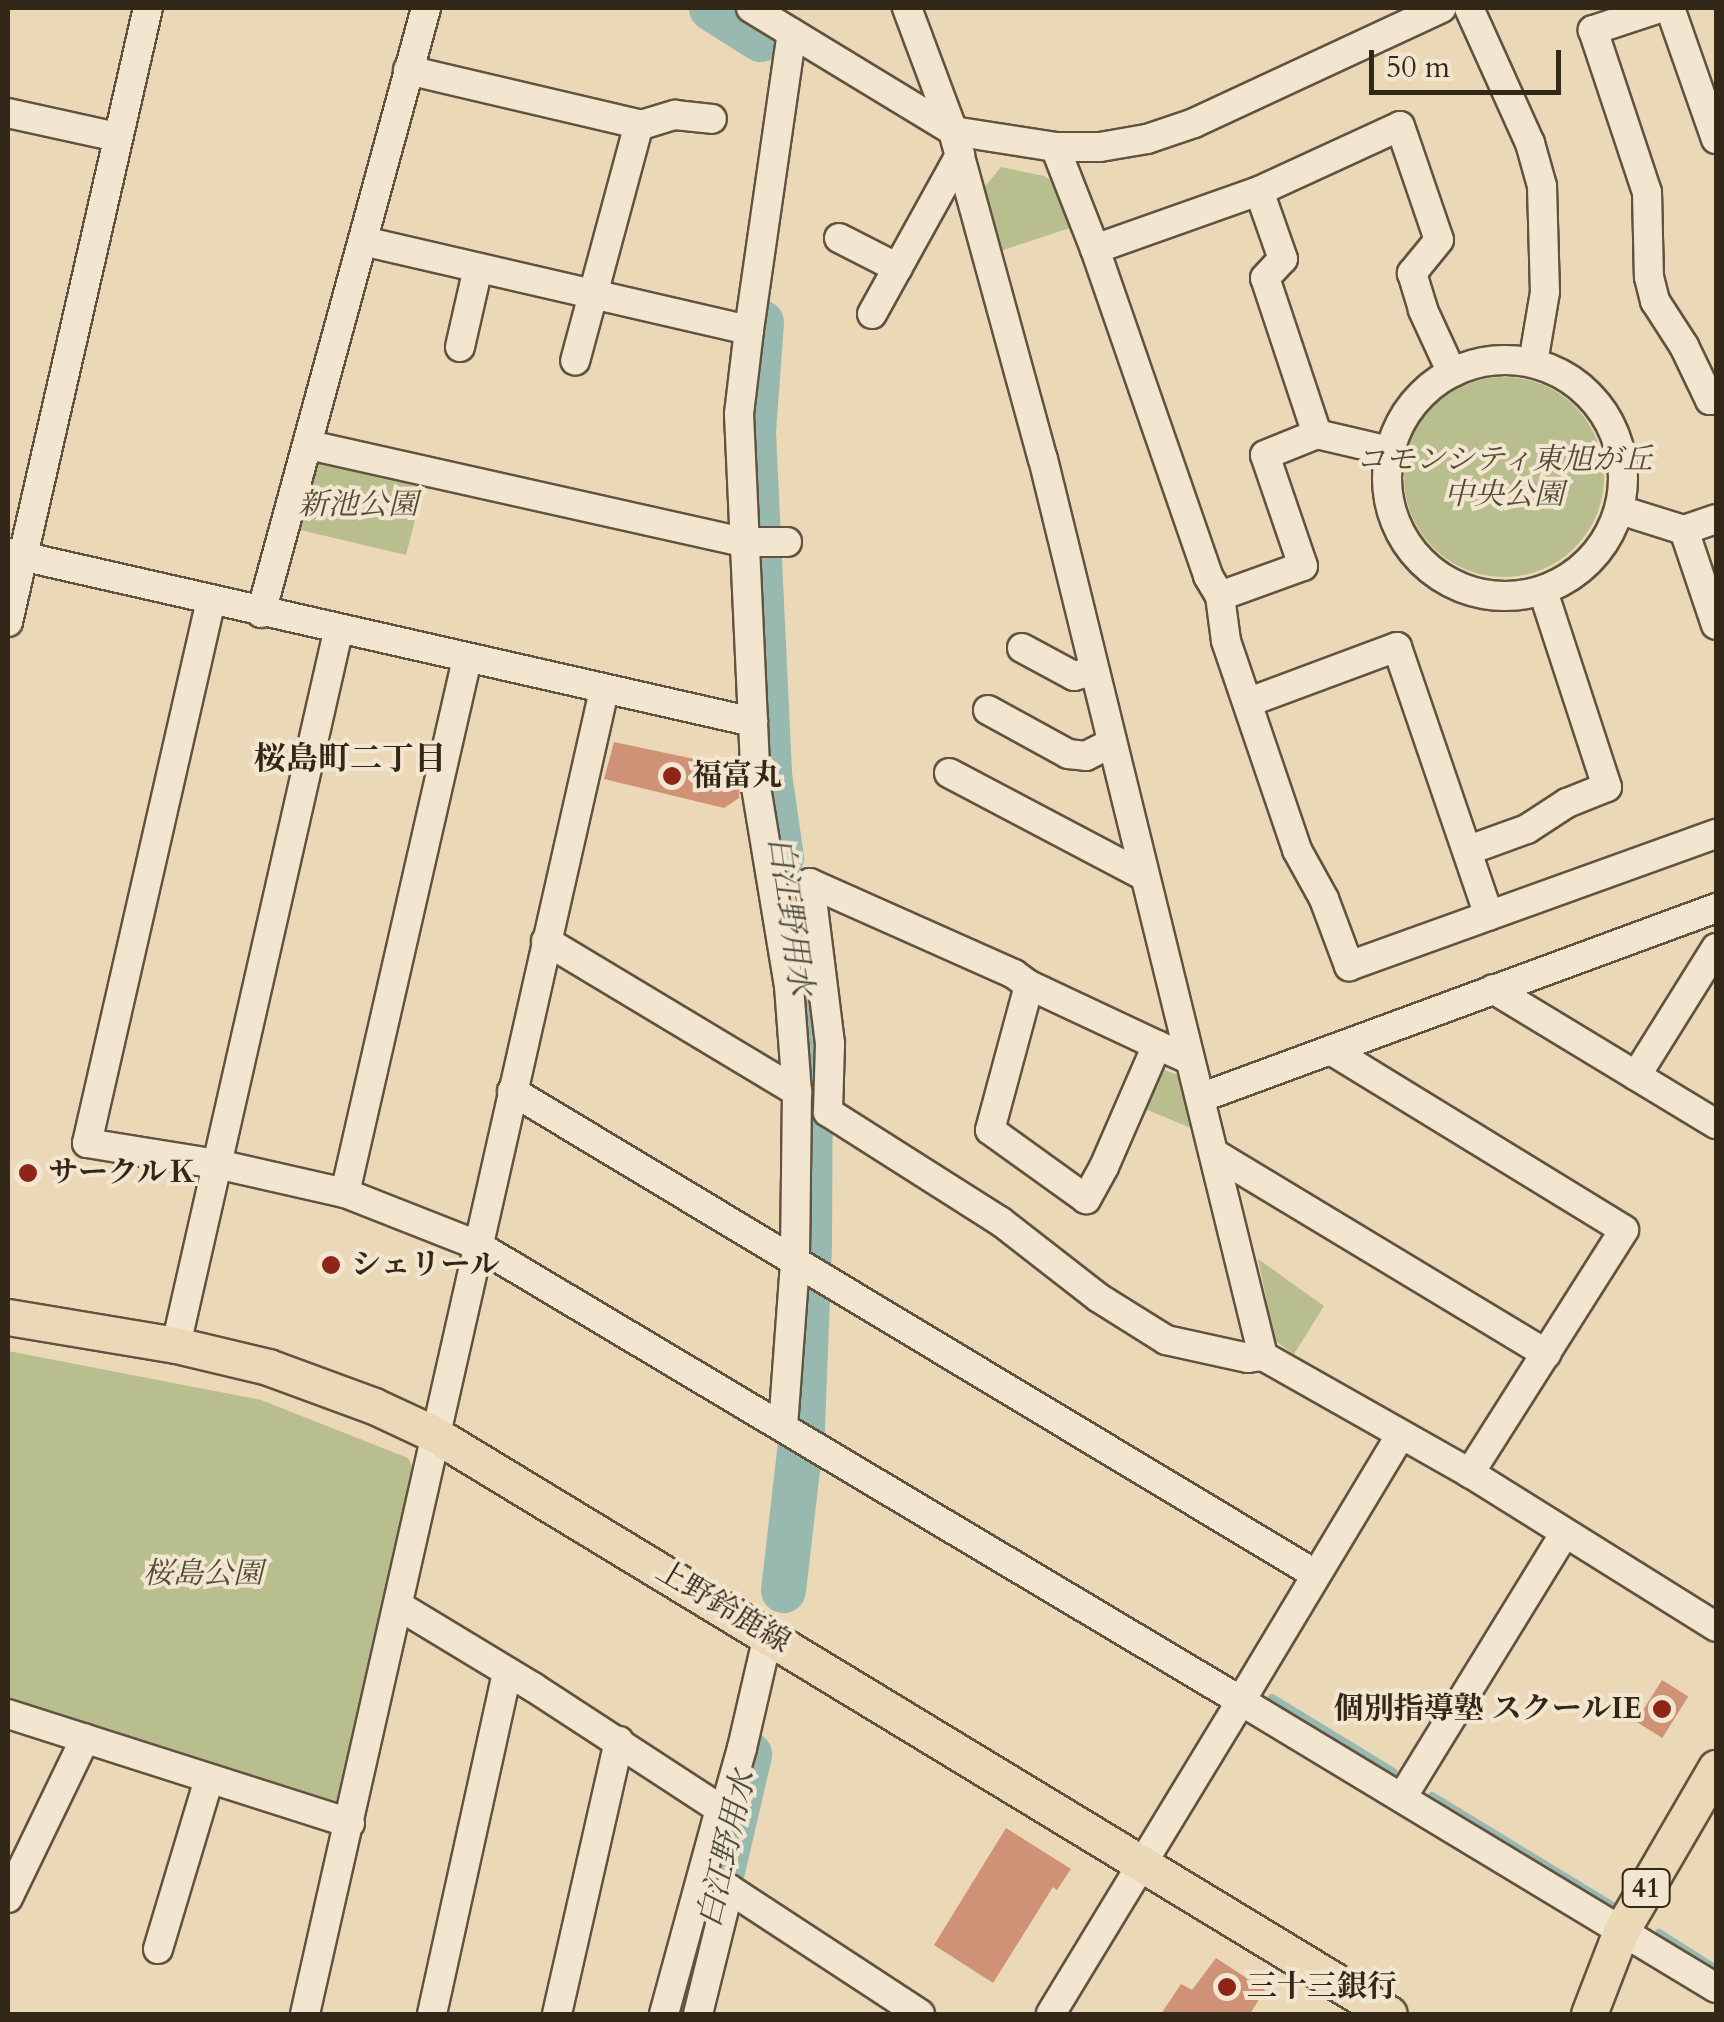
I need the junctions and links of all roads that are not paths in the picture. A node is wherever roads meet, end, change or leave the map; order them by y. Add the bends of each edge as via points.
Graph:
1 (148, 8) edge
2 (426, 8) edge
3 (751, 8) edge
4 (907, 8) edge
5 (1442, 8) edge
6 (1469, 8) edge
7 (1660, 8) edge
8 (1670, 8) edge
9 (792, 33) junction
10 (408, 70) junction
11 (8, 113) edge
12 (712, 119) dead end
13 (638, 126) junction
14 (117, 137) junction
15 (1716, 139) edge
16 (956, 143) junction
17 (1055, 147) junction
18 (1258, 191) junction
19 (839, 238) dead end
20 (364, 241) junction
21 (1095, 249) junction
22 (478, 268) junction
23 (898, 268) junction
24 (590, 292) junction
25 (872, 314) dead end
26 (748, 330) junction
27 (460, 348) dead end
28 (575, 361) dead end
29 (1534, 362) junction
30 (1452, 373) junction
31 (1716, 398) edge
32 (1317, 434) junction
33 (309, 445) junction
34 (1389, 451) junction
35 (1620, 510) junction
36 (1716, 518) edge
37 (1684, 530) junction
38 (746, 542) junction
39 (787, 542) dead end
40 (15, 555) edge
41 (1543, 591) junction
42 (1220, 596) junction
43 (212, 600) junction
44 (260, 612) junction
45 (8, 622) edge
46 (1716, 625) edge
47 (338, 632) junction
48 (1022, 648) dead end
49 (467, 660) junction
50 (1094, 671) junction
51 (604, 690) junction
52 (1248, 702) junction
53 (988, 710) dead end
54 (753, 722) junction
55 (1111, 743) junction
56 (949, 772) dead end
57 (1716, 834) edge
58 (1469, 850) junction
59 (1144, 876) junction
60 (1716, 908) edge
61 (1489, 916) junction
62 (546, 942) junction
63 (1716, 950) edge
64 (1029, 985) junction
65 (1493, 989) junction
66 (1157, 1044) junction
67 (1334, 1052) junction
68 (1190, 1060) junction
69 (1636, 1076) junction
70 (512, 1092) junction
71 (797, 1092) junction
72 (1200, 1098) junction
73 (1716, 1124) edge
74 (1215, 1154) junction
75 (216, 1164) junction
76 (345, 1193) junction
77 (477, 1245) junction
78 (796, 1263) junction
79 (8, 1317) edge
80 (176, 1345) junction
81 (1546, 1354) junction
82 (1264, 1356) junction
83 (795, 1433) junction
84 (434, 1434) junction
85 (1400, 1436) junction
86 (1470, 1474) junction
87 (1564, 1534) junction
88 (1316, 1574) junction
89 (399, 1606) junction
90 (1716, 1627) edge
91 (768, 1635) junction
92 (507, 1672) junction
93 (1241, 1702) junction
94 (8, 1714) edge
95 (85, 1738) junction
96 (619, 1741) junction
97 (1716, 1768) edge
98 (209, 1779) junction
99 (1403, 1796) junction
100 (720, 1809) junction
101 (350, 1823) junction
102 (1144, 1863) junction
103 (8, 1898) edge
104 (1621, 1930) junction
105 (158, 1949) dead end
106 (1716, 1988) edge
107 (305, 2014) edge
108 (432, 2014) edge
109 (556, 2014) edge
110 (664, 2014) edge
111 (698, 2014) edge
112 (920, 2014) edge
113 (1051, 2014) edge
114 (1389, 2014) edge
115 (1589, 2014) edge

1 - 14 street
2 - 10 street
3 - 9 street
4 - 16 street
5 - 17 street via 1194,123 1147,139
6 - 29 street via 1530,143 1542,186 1545,292
7 - 31 street via 1593,30 1647,192 1655,301 1710,400
8 - 15 street
9 - 16 street
9 - 26 street
10 - 13 street
10 - 20 street
11 - 14 street
12 - 13 street via 675,116
13 - 24 street
14 - 40 street
16 - 17 street
16 - 23 street
16 - 50 street
17 - 21 street
18 - 21 street
18 - 30 street via 1400,126 1439,240 1412,273
18 - 32 street via 1283,260 1265,278
19 - 23 street
20 - 22 street
20 - 33 street
21 - 42 street
22 - 24 street
22 - 27 street
23 - 25 street
24 - 26 street
24 - 28 street
26 - 38 street via 739,414
29 - 30 street via 1506,360
29 - 35 street via 1572,382 1607,418 1622,469
30 - 34 street via 1414,405
32 - 34 street
32 - 42 street via 1264,455 1303,566
33 - 38 street
33 - 44 street
34 - 41 street via 1393,512 1408,548 1428,570 1482,593
35 - 37 street
35 - 41 street via 1592,556
36 - 37 street
37 - 46 street
38 - 39 street
38 - 54 street
40 - 43 street
40 - 45 street
41 - 58 street via 1607,787
42 - 52 street via 1226,641
43 - 44 street
43 - 75 street via 87,1143
44 - 47 street
47 - 49 street
47 - 75 street
48 - 50 street via 1074,676
49 - 51 street
49 - 76 street
50 - 55 street
51 - 54 street
51 - 62 street
52 - 58 street via 1397,647
52 - 61 street via 1297,850 1324,898 1348,966
53 - 55 street via 1068,754 1086,756
54 - 71 street
55 - 59 street
56 - 59 street
57 - 61 street
58 - 61 street
59 - 68 street
60 - 65 street
62 - 70 street
62 - 71 street
63 - 69 street
64 - 66 street
64 - 66 street via 990,1130 1086,1199
64 - 82 street via 803,874 830,1044 828,1112 1000,1221 1098,1298 1166,1340
65 - 67 street
65 - 69 street
66 - 68 street
67 - 72 street
67 - 81 street via 1624,1230
68 - 72 street
69 - 73 street
70 - 77 street
70 - 78 street
71 - 78 street
72 - 74 street
74 - 81 street
74 - 82 street
75 - 76 street
75 - 80 street
76 - 77 street
77 - 83 street
77 - 84 street
78 - 83 street
78 - 88 street
79 - 80 main road, 上野鈴鹿線
80 - 84 main road, 上野鈴鹿線 via 268,1367
81 - 86 street
82 - 85 street
83 - 93 street
84 - 89 street
84 - 91 main road, 上野鈴鹿線
85 - 86 street
85 - 88 street
86 - 87 street
87 - 90 street
87 - 99 street
88 - 93 street
89 - 92 street
89 - 101 street
91 - 100 street
91 - 102 main road, 上野鈴鹿線
92 - 96 street
92 - 108 street
93 - 99 street
93 - 102 street
94 - 95 street
95 - 98 street
95 - 103 street
96 - 100 street
96 - 109 street
97 - 104 main road, 41
98 - 101 street
98 - 105 street
99 - 104 street
100 - 110 street
101 - 107 street
102 - 113 street
102 - 114 main road, 上野鈴鹿線
104 - 106 street
104 - 115 main road, 41
111 - 112 street via 729,1890

